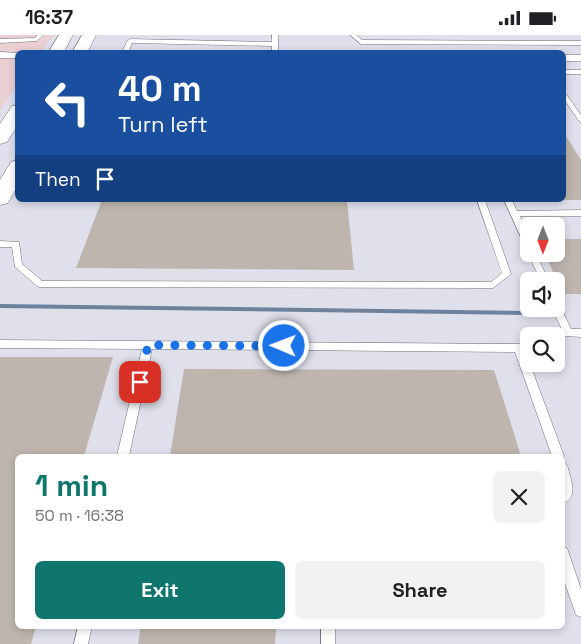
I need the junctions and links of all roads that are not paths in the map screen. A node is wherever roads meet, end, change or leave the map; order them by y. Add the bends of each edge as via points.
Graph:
1 (40, 35) edge
2 (66, 35) edge
3 (89, 35) edge
4 (275, 35) edge
5 (352, 35) edge
6 (0, 41) edge
7 (389, 42) junction
8 (275, 43) junction
9 (581, 43) edge
10 (57, 50) edge
11 (81, 50) edge
12 (126, 50) edge
13 (275, 50) edge
14 (393, 50) edge
15 (0, 55) edge
16 (15, 55) edge
17 (566, 58) edge
18 (581, 58) edge
19 (566, 72) edge
20 (581, 72) edge
21 (566, 98) edge
22 (15, 116) edge
23 (581, 120) edge
24 (0, 138) edge
25 (15, 171) edge
26 (0, 198) edge
27 (482, 202) edge
28 (509, 202) edge
29 (581, 213) edge
30 (514, 214) junction
31 (520, 227) edge
32 (0, 244) edge
33 (561, 317) edge
34 (581, 333) edge
35 (0, 344) edge
36 (148, 345) junction
37 (123, 454) edge
38 (557, 454) edge
39 (565, 484) edge
40 (565, 496) edge
41 (565, 562) edge
42 (581, 610) edge
43 (84, 629) edge
44 (328, 629) edge
45 (81, 644) edge
46 (328, 644) edge

1 - 6 lane via 28,41
2 - 10 main road
3 - 11 main road
4 - 8 lane
5 - 7 lane via 361,42
7 - 9 lane
7 - 14 lane
8 - 12 lane via 130,41
8 - 13 lane
15 - 16 street
17 - 18 street
19 - 20 lane
21 - 23 lane
22 - 24 main road
25 - 26 main road
27 - 32 lane via 508,274 493,285 40,284 18,265 16,244
28 - 30 lane
29 - 30 lane
30 - 31 lane
33 - 34 lane via 568,333
35 - 36 lane
36 - 37 lane
36 - 38 lane via 519,349
39 - 40 lane
41 - 42 lane
43 - 45 lane
44 - 46 lane

